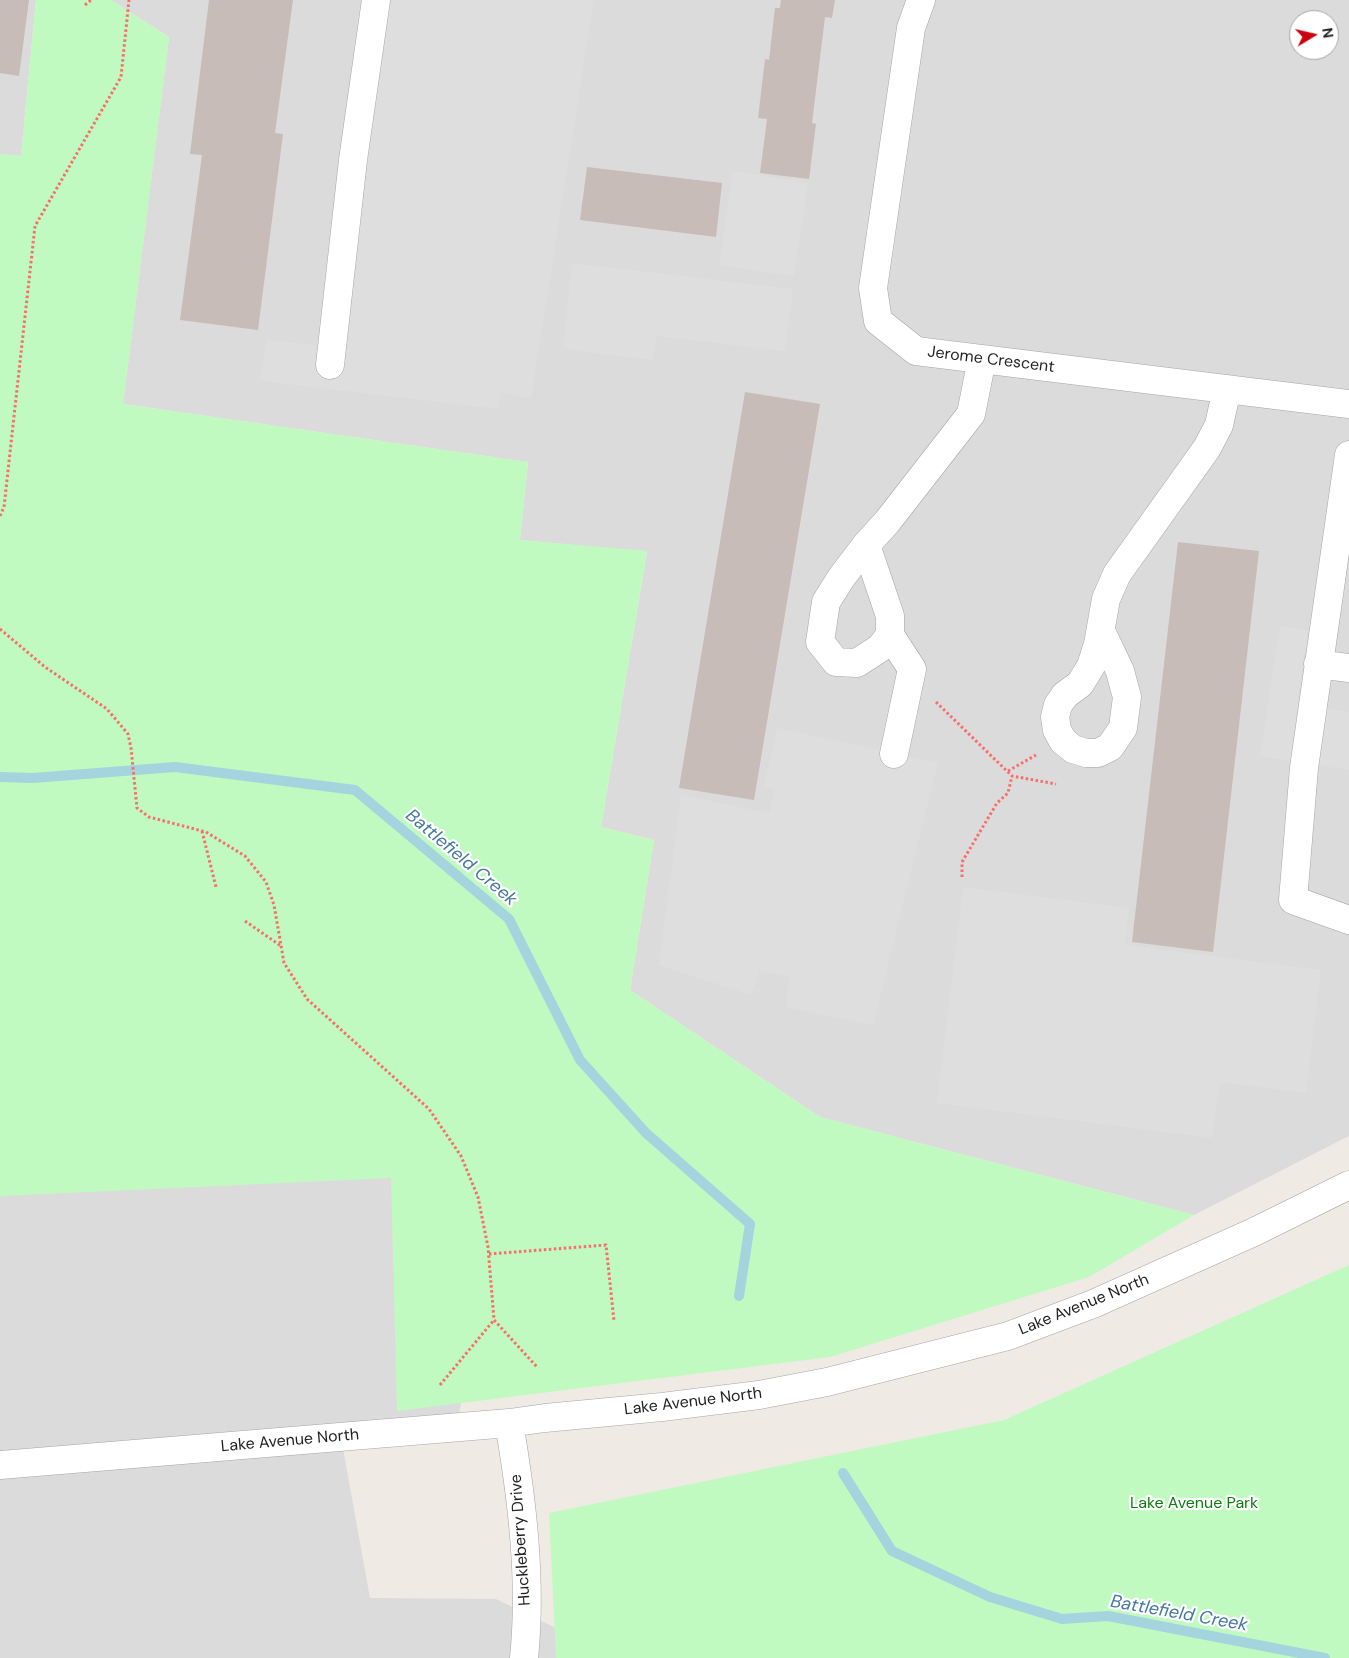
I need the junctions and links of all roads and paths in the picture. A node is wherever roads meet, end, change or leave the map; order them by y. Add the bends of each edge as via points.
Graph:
1 (91, 0) edge
2 (129, 0) edge
3 (376, 0) edge
4 (920, 0) edge
5 (85, 5) dead end
6 (982, 359) junction
7 (330, 365) dead end
8 (1227, 389) junction
9 (1349, 404) edge
10 (1349, 455) edge
11 (0, 516) edge
12 (866, 545) junction
13 (0, 630) edge
14 (1101, 631) dead end
15 (890, 635) junction
16 (1318, 664) junction
17 (1349, 668) edge
18 (910, 677) junction
19 (894, 754) dead end
20 (1012, 776) junction
21 (1056, 784) dead end
22 (202, 831) junction
23 (962, 877) dead end
24 (216, 887) dead end
25 (1349, 920) edge
26 (245, 921) dead end
27 (281, 946) junction
28 (1349, 1185) edge
29 (488, 1254) junction
30 (494, 1320) junction
31 (614, 1321) dead end
32 (537, 1367) dead end
33 (440, 1385) dead end
34 (509, 1423) junction
35 (0, 1465) edge
36 (524, 1658) edge

1 - 5 path
2 - 11 path via 121,77 35,226 4,506
3 - 7 street via 353,160
4 - 6 street, Jerome Crescent via 911,28 873,288 878,321 916,351
6 - 8 street, Jerome Crescent
6 - 12 street via 971,414
8 - 9 street, Jerome Crescent
8 - 14 street via 1219,425 1207,448 1117,574 1106,599
10 - 16 street
12 - 15 street via 890,616
12 - 15 street via 826,602 820,642 836,662 857,663 880,648
13 - 22 path via 45,667 108,709 128,734 137,808 149,817
15 - 18 street via 912,669
16 - 17 street
16 - 25 street via 1304,768 1294,900
18 - 19 street
18 - 20 path
20 - 21 path
20 - 23 path via 1008,793 997,803 962,862
22 - 24 path
22 - 27 path via 245,856 266,882 274,905
26 - 27 path
27 - 29 path via 284,963 307,1000 429,1109 461,1156 478,1197
28 - 34 street, Lake Avenue North via 1254,1232 1093,1304 1008,1336 827,1382 759,1395
29 - 30 path
29 - 31 path via 606,1245
30 - 32 path
30 - 33 path
34 - 35 street, Lake Avenue North
34 - 36 street, Huckleberry Drive via 520,1491 526,1576

